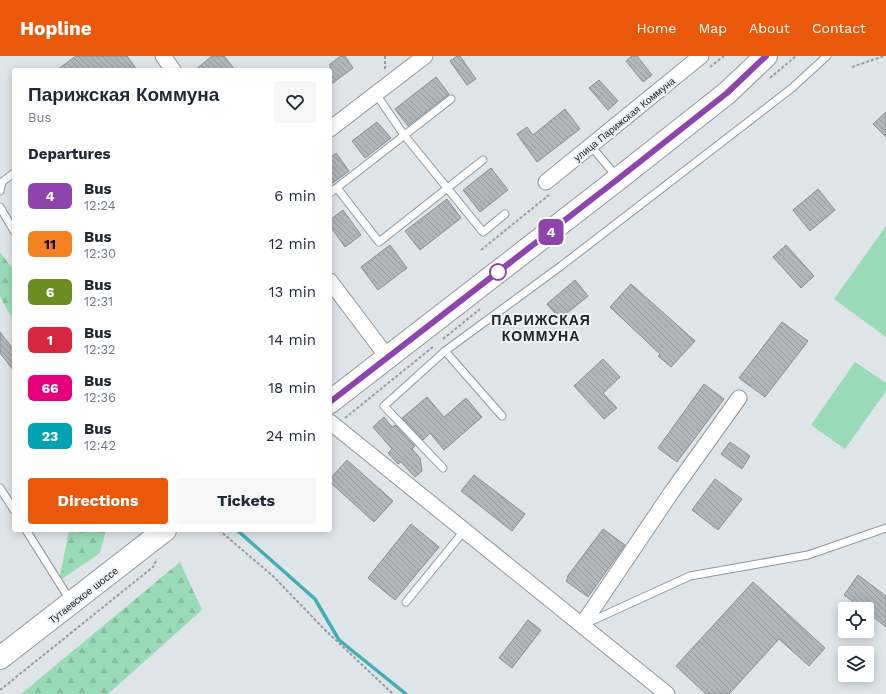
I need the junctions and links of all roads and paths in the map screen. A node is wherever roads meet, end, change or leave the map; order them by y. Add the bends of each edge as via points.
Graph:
1 (163, 56) edge
2 (425, 56) edge
3 (701, 56) edge
4 (766, 56) edge
5 (827, 56) edge
6 (884, 56) edge
7 (852, 67) dead end
8 (172, 68) edge
9 (376, 94) junction
10 (451, 99) dead end
11 (332, 127) edge
12 (404, 135) junction
13 (591, 146) junction
14 (483, 160) dead end
15 (12, 174) edge
16 (618, 179) junction
17 (447, 187) junction
18 (337, 188) junction
19 (548, 189) joint
20 (0, 191) edge
21 (332, 192) edge
22 (0, 207) edge
23 (505, 214) dead end
24 (12, 228) edge
25 (482, 250) dead end
26 (332, 284) edge
27 (481, 308) dead end
28 (445, 351) junction
29 (388, 358) junction
30 (739, 398) dead end
31 (332, 400) edge
32 (502, 416) dead end
33 (332, 424) edge
34 (443, 468) dead end
35 (0, 488) edge
36 (12, 507) edge
37 (886, 528) edge
38 (464, 531) junction
39 (27, 532) edge
40 (162, 532) edge
41 (221, 532) edge
42 (160, 554) dead end
43 (406, 602) dead end
44 (72, 603) junction
45 (582, 626) junction
46 (0, 658) edge
47 (0, 690) edge
48 (393, 694) edge
49 (667, 694) edge

1 - 8 street
2 - 9 street
3 - 13 street, улица Парижская Коммуна
4 - 16 main road via 727,93
5 - 28 lane via 786,93
6 - 7 path
9 - 11 street
9 - 12 lane
10 - 12 lane
12 - 17 lane
12 - 18 lane
13 - 16 lane
13 - 19 street, улица Парижская Коммуна
14 - 17 lane
15 - 20 lane via 2,182
16 - 29 main road
17 - 18 lane via 379,242
17 - 23 lane via 483,232
18 - 21 lane
19 - 25 path
22 - 24 lane
26 - 29 street
27 - 33 path
28 - 32 lane
28 - 34 lane via 384,406
29 - 31 main road
30 - 45 street via 671,493
33 - 38 street
35 - 36 lane
37 - 45 lane via 808,556 690,576
38 - 43 lane
38 - 45 street
39 - 44 lane
40 - 44 main road, Тутаевское шоссе
41 - 48 path via 273,576 324,629
42 - 47 path via 152,567
44 - 46 main road, Тутаевское шоссе
45 - 49 street

